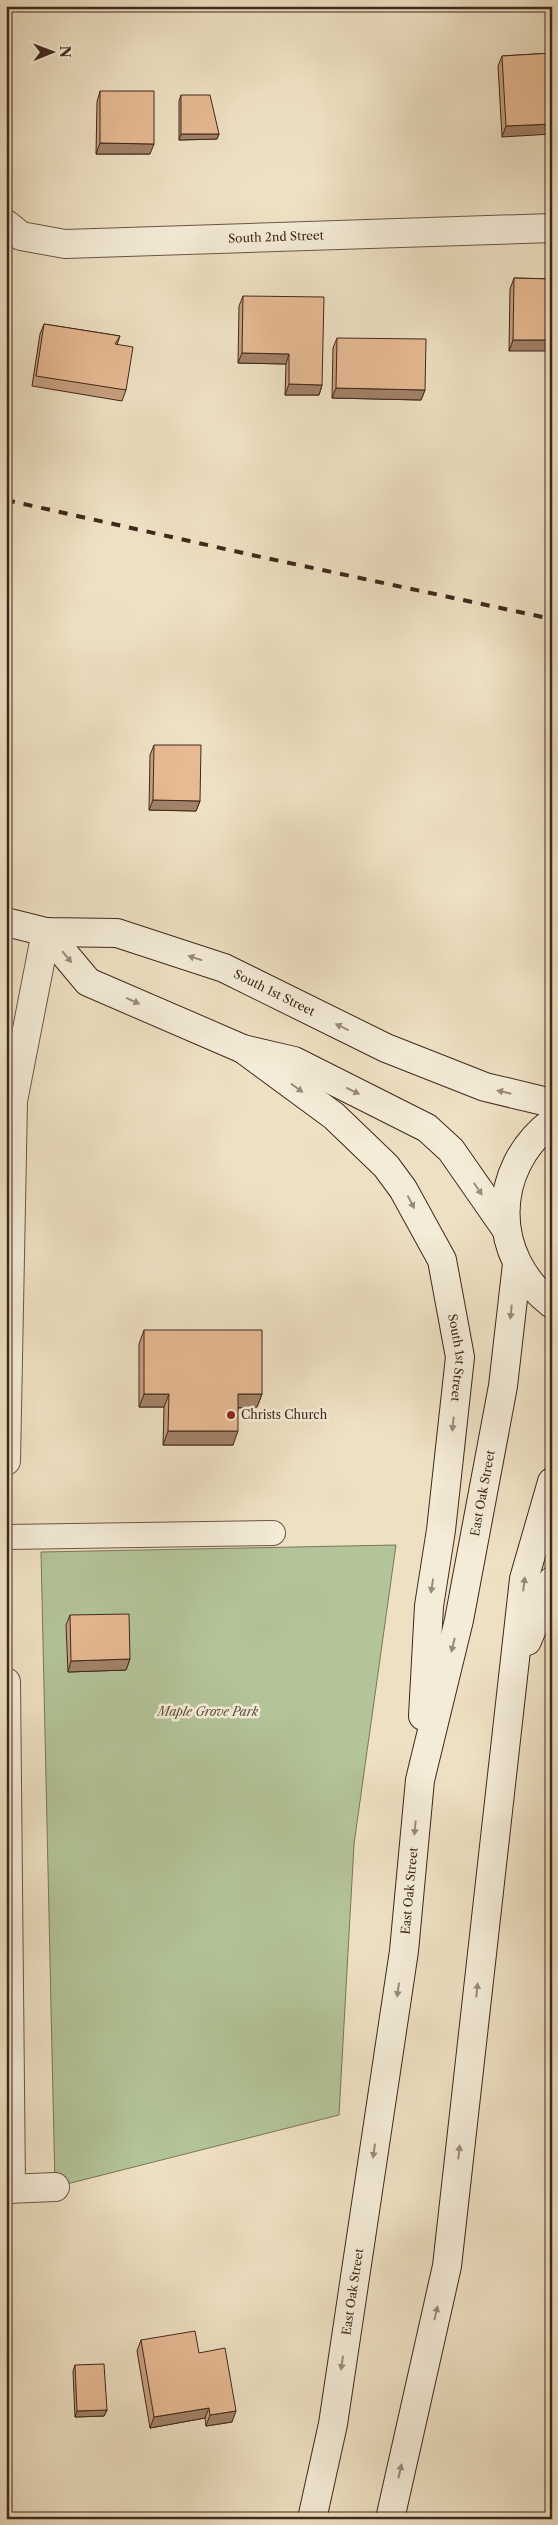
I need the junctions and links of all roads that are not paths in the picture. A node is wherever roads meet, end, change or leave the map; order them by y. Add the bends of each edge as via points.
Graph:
1 (6, 224) edge
2 (552, 228) edge
3 (6, 922) edge
4 (46, 932) junction
5 (243, 1049) junction
6 (552, 1103) edge
7 (552, 1122) edge
8 (506, 1229) junction
9 (517, 1264) junction
10 (552, 1304) edge
11 (6, 1460) edge
12 (552, 1482) edge
13 (273, 1533) dead end
14 (6, 1537) edge
15 (552, 1581) edge
16 (516, 1668) junction
17 (6, 1682) edge
18 (420, 1780) junction
19 (55, 2188) dead end
20 (9, 2189) edge
21 (312, 2519) edge
22 (390, 2519) edge

1 - 2 street, South 2nd Street via 21,236 65,244
3 - 4 street, South 1st Street
4 -> 5 street, South 1st Street via 88,982
6 -> 4 street, South 1st Street via 485,1087 386,1048 224,968 117,933
4 - 11 street via 12,1101
5 -> 8 street, South 1st Street via 294,1061 427,1128 451,1150
5 -> 18 street, South 1st Street via 334,1116 386,1166 403,1189 442,1260 460,1357 441,1530 429,1606
7 - 8 street via 529,1144 513,1170 506,1199
8 - 9 street
9 - 10 street via 536,1292
9 -> 18 street, East Oak Street via 503,1386 463,1600
16 -> 12 street via 524,1579
13 - 14 lane
15 - 16 street
22 -> 16 street via 447,2266 488,1888
17 - 20 street
18 -> 21 street, East Oak Street via 404,1951 333,2424
19 - 20 street

